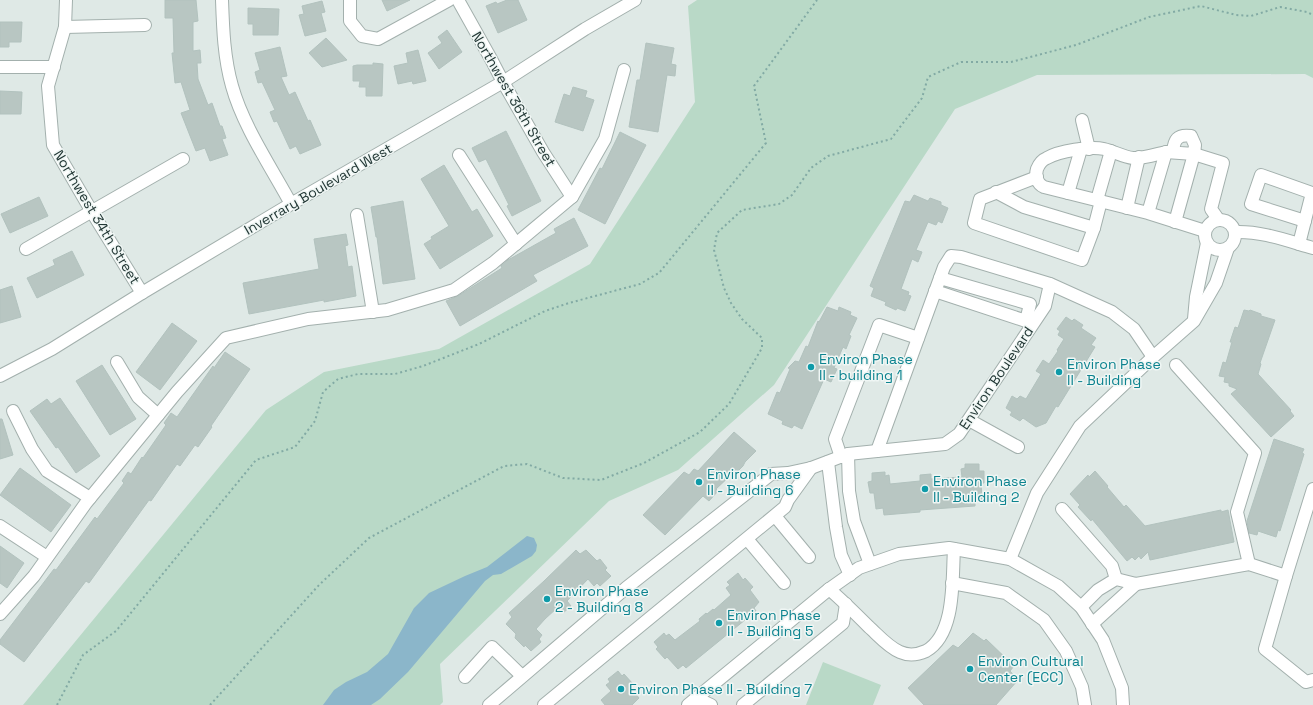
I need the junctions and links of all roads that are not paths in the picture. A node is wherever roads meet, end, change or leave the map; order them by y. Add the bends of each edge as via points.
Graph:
1 (66, 0) edge
2 (222, 0) edge
3 (350, 0) edge
4 (449, 0) edge
5 (458, 0) edge
6 (635, 0) edge
7 (145, 25) dead end
8 (65, 27) junction
9 (0, 67) edge
10 (54, 67) junction
11 (624, 70) dead end
12 (503, 82) junction
13 (1082, 120) dead end
14 (1085, 149) junction
15 (1112, 151) junction
16 (1170, 152) junction
17 (1194, 154) junction
18 (459, 155) dead end
19 (1139, 158) junction
20 (183, 159) dead end
21 (1037, 177) junction
22 (996, 192) junction
23 (1312, 193) edge
24 (1068, 194) junction
25 (572, 197) junction
26 (1099, 201) junction
27 (291, 204) junction
28 (1127, 208) junction
29 (92, 212) junction
30 (1148, 213) junction
31 (357, 215) dead end
32 (1218, 219) junction
33 (1305, 221) junction
34 (1175, 222) junction
35 (1094, 228) junction
36 (1235, 232) junction
37 (1206, 237) junction
38 (516, 244) junction
39 (1299, 244) junction
40 (1228, 248) junction
41 (1313, 248) edge
42 (26, 249) dead end
43 (940, 278) junction
44 (1050, 284) junction
45 (935, 291) junction
46 (142, 293) junction
47 (373, 312) junction
48 (1194, 321) junction
49 (918, 338) junction
50 (1153, 356) junction
51 (117, 362) dead end
52 (1176, 365) dead end
53 (0, 376) edge
54 (13, 411) dead end
55 (158, 415) junction
56 (968, 420) junction
57 (1018, 447) dead end
58 (877, 451) junction
59 (845, 456) junction
60 (828, 462) junction
61 (811, 468) junction
62 (1313, 489) edge
63 (90, 498) junction
64 (1062, 510) dead end
65 (775, 516) junction
66 (0, 526) edge
67 (747, 539) junction
68 (954, 549) junction
69 (48, 557) junction
70 (809, 557) dead end
71 (1010, 559) junction
72 (870, 564) junction
73 (1249, 564) junction
74 (850, 575) junction
75 (1286, 576) junction
76 (1116, 579) junction
77 (784, 583) dead end
78 (952, 583) junction
79 (1136, 584) junction
80 (829, 589) junction
81 (846, 604) junction
82 (1081, 607) junction
83 (0, 614) edge
84 (1092, 624) junction
85 (522, 676) junction
86 (466, 677) dead end
87 (1313, 680) edge
88 (502, 701) edge
89 (692, 701) edge
90 (488, 705) edge
91 (544, 705) edge
92 (711, 705) edge
93 (743, 705) edge
94 (1085, 705) edge
95 (1123, 705) edge

1 - 8 street, Northwest 34th Street
2 - 27 street via 223,38 232,86 246,122
3 - 4 street via 350,21 362,36 378,39
5 - 12 street, Northwest 36th Street
6 - 12 street, Inverrary Boulevard West
7 - 8 street
8 - 10 street, Northwest 34th Street
9 - 10 street
10 - 29 street, Northwest 34th Street via 48,86 53,145
11 - 25 street via 605,138
12 - 25 street, Northwest 36th Street
12 - 27 street, Inverrary Boulevard West
13 - 14 street
14 - 15 street
14 - 21 street via 1046,158 1038,167
14 - 24 street
15 - 19 street
15 - 26 street
16 - 17 street
16 - 17 street via 1174,142 1184,135 1191,136 1195,145
16 - 19 street
16 - 30 street
17 - 32 street via 1223,163 1211,209
17 - 34 street
18 - 38 street
19 - 28 street
20 - 29 street
21 - 22 street
21 - 24 street via 1040,186
22 - 35 street via 1024,207
22 - 35 street via 980,198 974,223 1082,260
23 - 33 street
23 - 33 street via 1261,175 1252,204
24 - 26 street
25 - 38 street
26 - 28 street
26 - 35 street
27 - 46 street, Inverrary Boulevard West
28 - 30 street
29 - 42 street
29 - 46 street, Northwest 34th Street
30 - 34 street
31 - 47 street
32 - 36 street via 1229,222
32 - 37 street via 1208,226
33 - 39 street
34 - 37 street
36 - 39 street via 1261,234
36 - 40 street via 1233,244
37 - 40 street via 1211,248
37 - 48 street
38 - 47 street via 454,290
39 - 41 street
40 - 48 street via 1216,283
43 - 44 street via 951,256
43 - 45 street
43 - 45 street via 1030,304 1026,321
44 - 50 street via 1112,312 1134,329
44 - 56 street, Environ Boulevard via 1045,306
45 - 49 street
46 - 53 street, Inverrary Boulevard West via 52,349
47 - 55 street via 308,319 226,338
48 - 50 street
49 - 58 street
49 - 59 street via 879,325 835,439
50 - 71 street via 1080,426 1037,493
51 - 55 street via 138,397
52 - 73 street via 1255,452 1237,512
54 - 63 street via 32,449 47,471
55 - 63 street
56 - 57 street
56 - 58 street, Environ Boulevard via 959,434 944,444
58 - 59 street, Environ Boulevard
59 - 60 street, Environ Boulevard
59 - 72 street via 854,521
60 - 61 street, Environ Boulevard
60 - 74 street via 841,555
61 - 65 street via 785,507
61 - 85 street, Environ Boulevard via 771,474 626,588
62 - 75 street
63 - 69 street
64 - 76 street via 1112,566
65 - 67 street
65 - 70 street
66 - 69 street
67 - 77 street
67 - 91 street
68 - 71 street
68 - 72 street via 899,554
68 - 78 street
69 - 83 street
71 - 82 street via 1058,586
72 - 74 street
73 - 75 street
73 - 79 street
74 - 80 street
75 - 87 street via 1265,649 1306,682
76 - 79 street
76 - 82 street via 1098,590
78 - 81 street via 951,605 940,638 931,648 919,654 908,655 899,652
78 - 94 street via 1006,593 1044,620 1066,651 1082,687
79 - 84 street
80 - 81 street
80 - 89 street
81 - 93 street via 843,623
82 - 84 street
84 - 95 street via 1103,640 1122,688
85 - 86 street via 492,647
85 - 88 street, Environ Boulevard
88 - 90 street, Environ Boulevard
89 - 92 street

